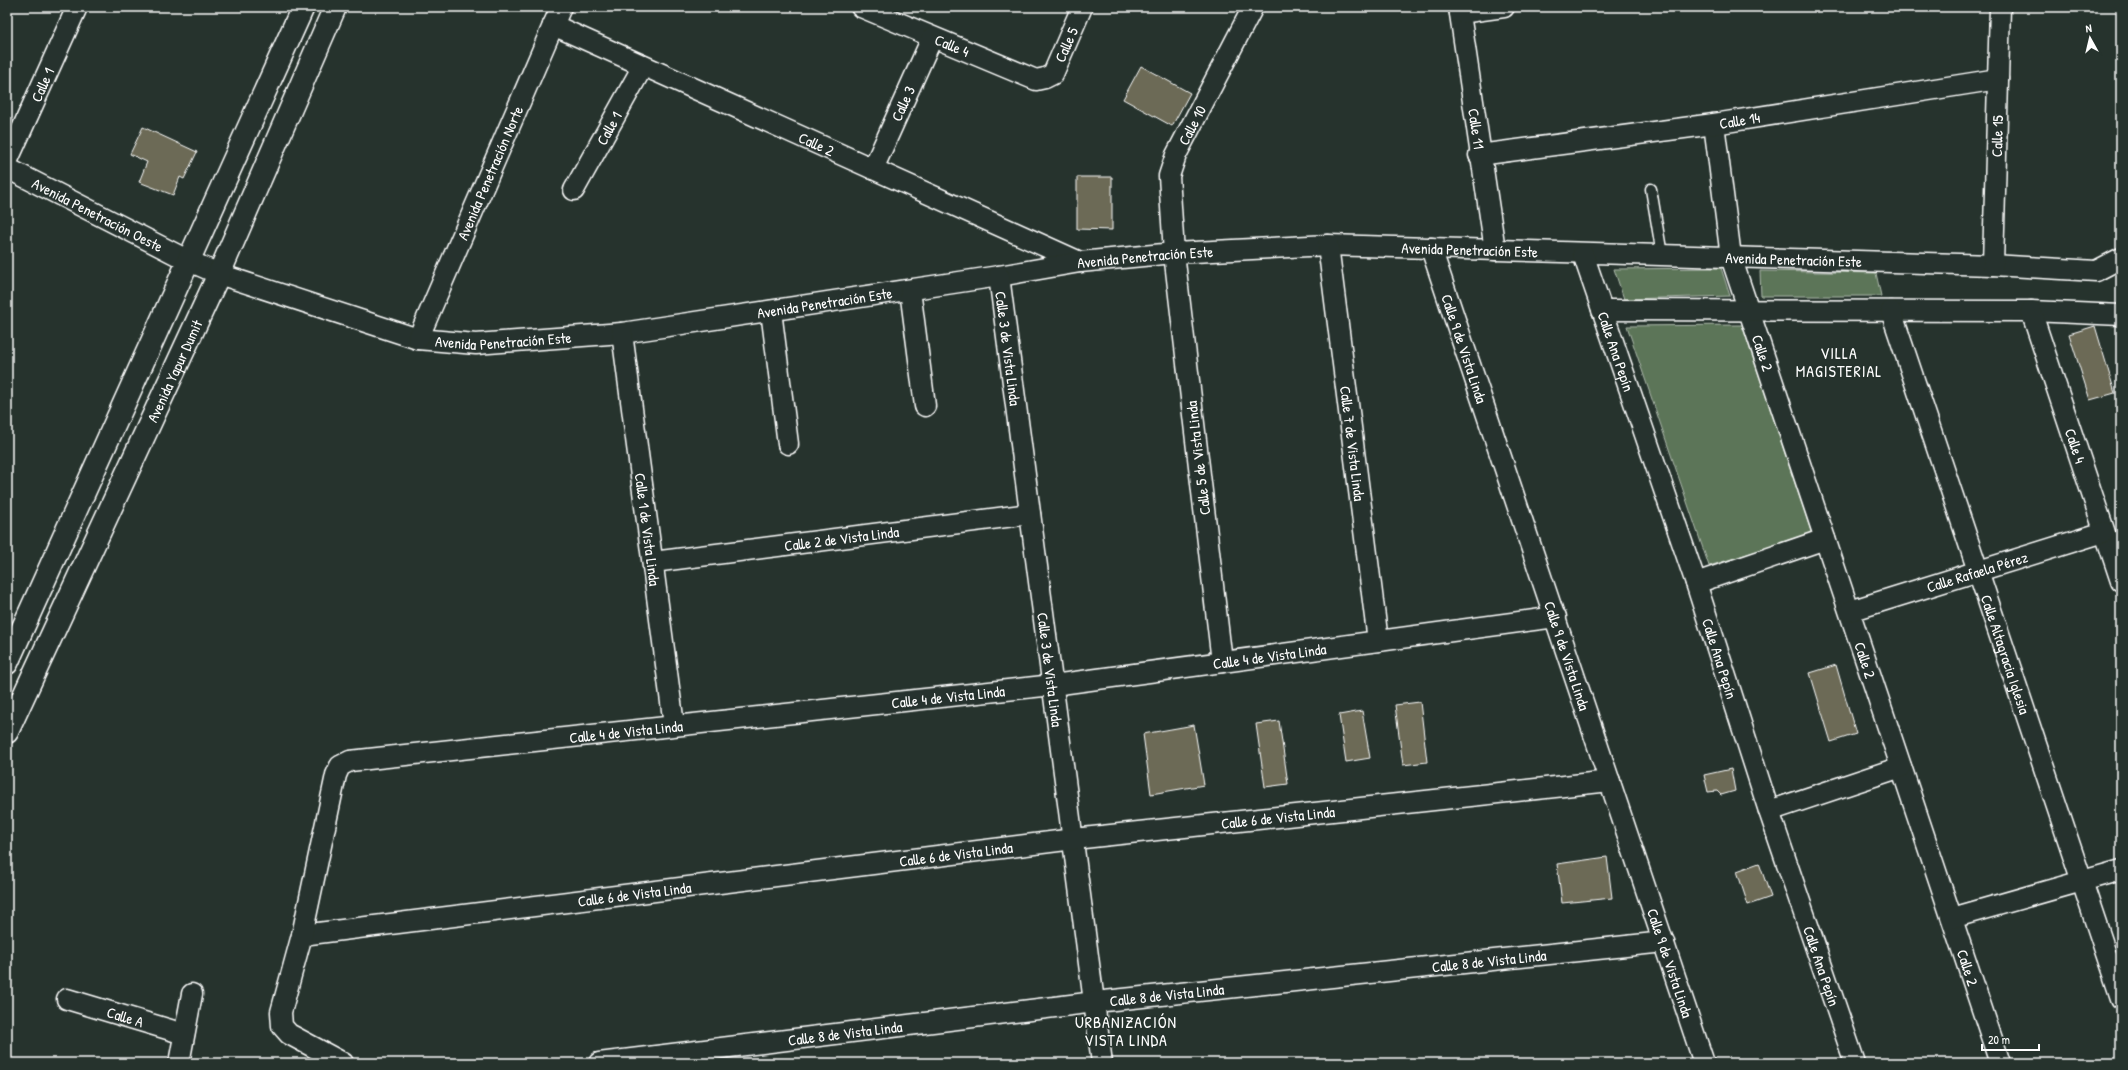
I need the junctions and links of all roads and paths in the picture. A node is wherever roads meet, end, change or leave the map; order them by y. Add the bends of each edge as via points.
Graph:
1 (77, 7) edge
2 (303, 7) edge
3 (336, 7) edge
4 (561, 7) edge
5 (861, 7) edge
6 (1082, 7) edge
7 (1253, 7) edge
8 (1504, 7) edge
9 (2000, 7) edge
10 (1459, 10) edge
11 (553, 26) junction
12 (932, 38) junction
13 (643, 66) junction
14 (1045, 78) joint
15 (1998, 79) junction
16 (1714, 124) junction
17 (1479, 154) junction
18 (7, 162) edge
19 (7, 168) edge
20 (873, 169) junction
21 (1651, 189) dead end
22 (574, 190) dead end
23 (1328, 245) junction
24 (1431, 248) junction
25 (1495, 250) junction
26 (1174, 253) junction
27 (1583, 254) junction
28 (1662, 255) junction
29 (1731, 257) junction
30 (2120, 259) edge
31 (189, 261) junction
32 (1080, 262) junction
33 (1993, 265) junction
34 (220, 274) junction
35 (999, 276) junction
36 (910, 290) junction
37 (771, 310) junction
38 (1602, 310) junction
39 (1749, 310) junction
40 (1891, 310) junction
41 (2031, 311) junction
42 (2121, 314) edge
43 (622, 333) junction
44 (418, 339) junction
45 (925, 406) dead end
46 (788, 444) dead end
47 (1030, 514) junction
48 (2104, 532) junction
49 (1825, 539) junction
50 (653, 562) junction
51 (1978, 571) junction
52 (2120, 574) edge
53 (1696, 583) junction
54 (1850, 611) junction
55 (1556, 618) junction
56 (1378, 641) junction
57 (1222, 662) junction
58 (7, 663) edge
59 (1053, 685) junction
60 (674, 725) junction
61 (7, 732) edge
62 (1901, 767) junction
63 (1610, 781) junction
64 (1769, 811) junction
65 (1074, 839) junction
66 (2121, 870) edge
67 (2081, 881) junction
68 (1952, 918) junction
69 (302, 935) junction
70 (1664, 942) junction
71 (192, 994) dead end
72 (2121, 998) edge
73 (67, 999) dead end
74 (1095, 1002) junction
75 (184, 1034) junction
76 (1996, 1062) edge
77 (179, 1063) edge
78 (343, 1063) edge
79 (599, 1063) edge
80 (1102, 1063) edge
81 (1704, 1063) edge
82 (1855, 1063) edge

1 - 18 street, Calle 1
2 - 31 main road, Avenida Yapur Dumit
3 - 34 main road, Avenida Yapur Dumit
4 - 11 street, Avenida Penetración Norte
5 - 12 street, Calle 4
6 - 14 street, Calle 5 via 1053,74
7 - 26 street, Calle 10 via 1172,165 1170,176
8 - 10 street
9 - 15 street, Calle 15
10 - 17 street, Calle 11
11 - 13 street, Calle 2
11 - 44 street, Avenida Penetración Norte
12 - 14 street, Calle 4 via 1036,80
12 - 20 street, Calle 3
13 - 20 street, Calle 2
13 - 22 street, Calle 1
15 - 16 street, Calle 14
15 - 33 street, Calle 15
16 - 17 street, Calle 14
16 - 29 street, Calle 2
17 - 25 street, Calle 11
19 - 31 street, Avenida Penetración Oeste
20 - 32 street, Calle 2
21 - 28 lane
23 - 24 street, Avenida Penetración Este
23 - 26 street, Avenida Penetración Este
23 - 56 street, Calle 7 de Vista Linda
24 - 25 street, Avenida Penetración Este
24 - 55 street, Calle 9 de Vista Linda
25 - 27 street, Avenida Penetración Este
26 - 32 street, Avenida Penetración Este
26 - 57 street, Calle 5 de Vista Linda
27 - 28 street, Avenida Penetración Este
27 - 38 street, Calle Ana Pepín
28 - 29 street, Avenida Penetración Este
29 - 33 street, Avenida Penetración Este
29 - 39 street, Calle 2
30 - 33 street, Avenida Penetración Este via 2096,271
31 - 34 street, Avenida Penetración Este
31 - 58 main road, Avenida Yapur Dumit
32 - 35 street, Avenida Penetración Este
34 - 44 street, Avenida Penetración Este
34 - 61 main road, Avenida Yapur Dumit
35 - 36 street, Avenida Penetración Este
35 - 47 street, Calle 3 de Vista Linda
36 - 37 street, Avenida Penetración Este
36 - 45 street
37 - 43 street, Avenida Penetración Este
37 - 46 street
38 - 39 street
38 - 53 street, Calle Ana Pepín
39 - 40 street
39 - 49 street, Calle 2
40 - 41 street
40 - 51 street, Calle Altagracia Iglesia
41 - 42 street
41 - 48 street, Calle 4
43 - 44 street, Avenida Penetración Este via 476,344
43 - 50 street, Calle 1 de Vista Linda
47 - 50 street, Calle 2 de Vista Linda
47 - 59 street, Calle 3 de Vista Linda
48 - 51 street, Calle Rafaela Pérez
48 - 52 street, Calle 4
49 - 53 street
49 - 54 street, Calle 2
50 - 60 street, Calle 1 de Vista Linda
51 - 54 street, Calle Rafaela Pérez
51 - 67 street, Calle Altagracia Iglesia
53 - 64 street, Calle Ana Pepín
54 - 62 street, Calle 2
55 - 56 street, Calle 4 de Vista Linda
55 - 63 street, Calle 9 de Vista Linda
56 - 57 street, Calle 4 de Vista Linda
57 - 59 street, Calle 4 de Vista Linda
59 - 60 street, Calle 4 de Vista Linda
59 - 65 street, Calle 3 de Vista Linda
60 - 69 street, Calle 4 de Vista Linda via 350,761 340,766
62 - 64 street
62 - 68 street, Calle 2
63 - 65 street, Calle 6 de Vista Linda
63 - 70 street, Calle 9 de Vista Linda
64 - 82 street, Calle Ana Pepín
65 - 69 street, Calle 6 de Vista Linda
65 - 74 street, Calle 3 de Vista Linda
66 - 67 street
67 - 68 street
67 - 72 street, Calle Altagracia Iglesia
68 - 76 street, Calle 2
69 - 78 street via 281,1012 282,1026 289,1034
70 - 74 street, Calle 8 de Vista Linda
70 - 81 street, Calle 9 de Vista Linda
71 - 75 street
73 - 75 street, Calle A
74 - 79 street, Calle 8 de Vista Linda
74 - 80 street, Calle 3 de Vista Linda
75 - 77 street

